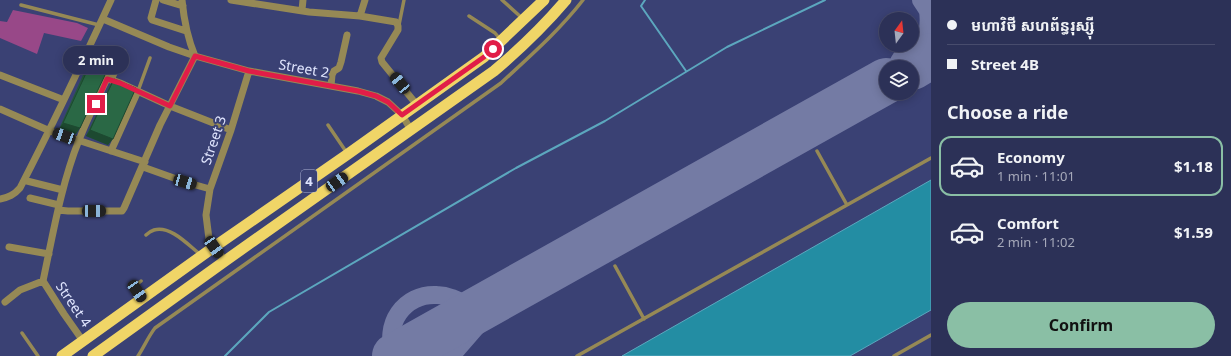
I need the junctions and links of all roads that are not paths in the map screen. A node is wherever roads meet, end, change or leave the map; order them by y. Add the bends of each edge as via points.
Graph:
1 (111, 0) edge
2 (156, 0) edge
3 (163, 0) edge
4 (231, 0) edge
5 (303, 0) edge
6 (365, 0) edge
7 (404, 0) edge
8 (502, 0) edge
9 (544, 0) edge
10 (566, 0) edge
11 (583, 0) edge
12 (182, 3) edge
13 (21, 5) dead end
14 (302, 10) junction
15 (360, 16) junction
16 (469, 16) dead end
17 (524, 20) junction
18 (101, 22) junction
19 (398, 26) junction
20 (186, 31) junction
21 (347, 35) dead end
22 (502, 41) junction
23 (123, 52) dead end
24 (195, 56) junction
25 (150, 58) dead end
26 (80, 68) junction
27 (249, 71) junction
28 (0, 76) edge
29 (109, 79) junction
30 (331, 86) junction
31 (138, 91) junction
32 (64, 100) junction
33 (417, 104) junction
34 (170, 106) junction
35 (0, 109) edge
36 (402, 115) junction
37 (328, 125) dead end
38 (231, 130) junction
39 (411, 130) junction
40 (50, 131) junction
41 (78, 141) junction
42 (111, 151) junction
43 (817, 151) dead end
44 (348, 154) junction
45 (931, 158) edge
46 (144, 164) junction
47 (27, 181) dead end
48 (210, 189) junction
49 (63, 190) junction
50 (30, 198) dead end
51 (0, 200) edge
52 (847, 205) junction
53 (59, 207) junction
54 (146, 235) dead end
55 (9, 247) dead end
56 (214, 247) junction
57 (49, 254) junction
58 (202, 256) junction
59 (225, 261) junction
60 (615, 266) dead end
61 (43, 281) junction
62 (140, 281) dead end
63 (143, 299) junction
64 (5, 302) dead end
65 (644, 318) junction
66 (22, 333) dead end
67 (931, 335) edge
68 (83, 341) junction
69 (64, 355) edge
70 (38, 356) edge
71 (93, 356) edge
72 (138, 356) edge
73 (577, 356) edge
74 (894, 356) edge

1 - 18 street
2 - 20 street via 152,20
3 - 12 street
4 - 14 street
5 - 14 street
6 - 15 street
7 - 19 lane
8 - 17 lane
9 - 17 highway, 4
10 - 39 highway, 4 via 494,71
11 - 72 lane via 574,12 501,83 155,328
12 - 20 street
13 - 18 lane
14 - 15 street
15 - 19 street via 396,22
16 - 22 lane
17 - 22 highway, 4
18 - 24 street, Street 2
18 - 26 street
19 - 33 street via 381,58
20 - 24 street
21 - 30 street via 342,62 332,75
22 - 33 highway, 4 via 484,57
23 - 29 street
24 - 27 street, Street 2
24 - 34 street
25 - 31 lane
26 - 29 street
26 - 32 street
27 - 30 street, Street 2
27 - 38 street, Street 3
28 - 32 street
29 - 31 street
29 - 41 street
30 - 36 street, Street 2 via 376,96 388,102
31 - 34 street
31 - 42 street
32 - 40 street
33 - 36 highway, 4
34 - 38 street
34 - 46 street
35 - 40 street
36 - 39 street, Street 2
36 - 44 highway, 4
37 - 44 lane
38 - 48 street, Street 3
39 - 59 highway, 4
40 - 41 street
40 - 51 street via 20,188 10,197
41 - 42 street
41 - 49 street
42 - 46 street
43 - 52 lane
44 - 56 highway, 4
45 - 52 lane
46 - 48 street via 185,182
46 - 53 street via 122,211 68,211
47 - 49 street
48 - 56 street, Street 3 via 206,215 209,240
49 - 53 street
50 - 53 street
52 - 65 lane
53 - 57 street
54 - 58 lane via 161,229 173,232
55 - 57 street
56 - 58 highway, 4
56 - 59 street, Street 3
57 - 61 street
58 - 63 highway, 4
59 - 71 highway, 4
60 - 65 lane
61 - 64 street via 20,290
61 - 68 street, Street 4
62 - 63 lane via 136,288
63 - 68 highway, 4
65 - 73 lane
66 - 70 lane
67 - 74 lane
68 - 69 highway, 4

